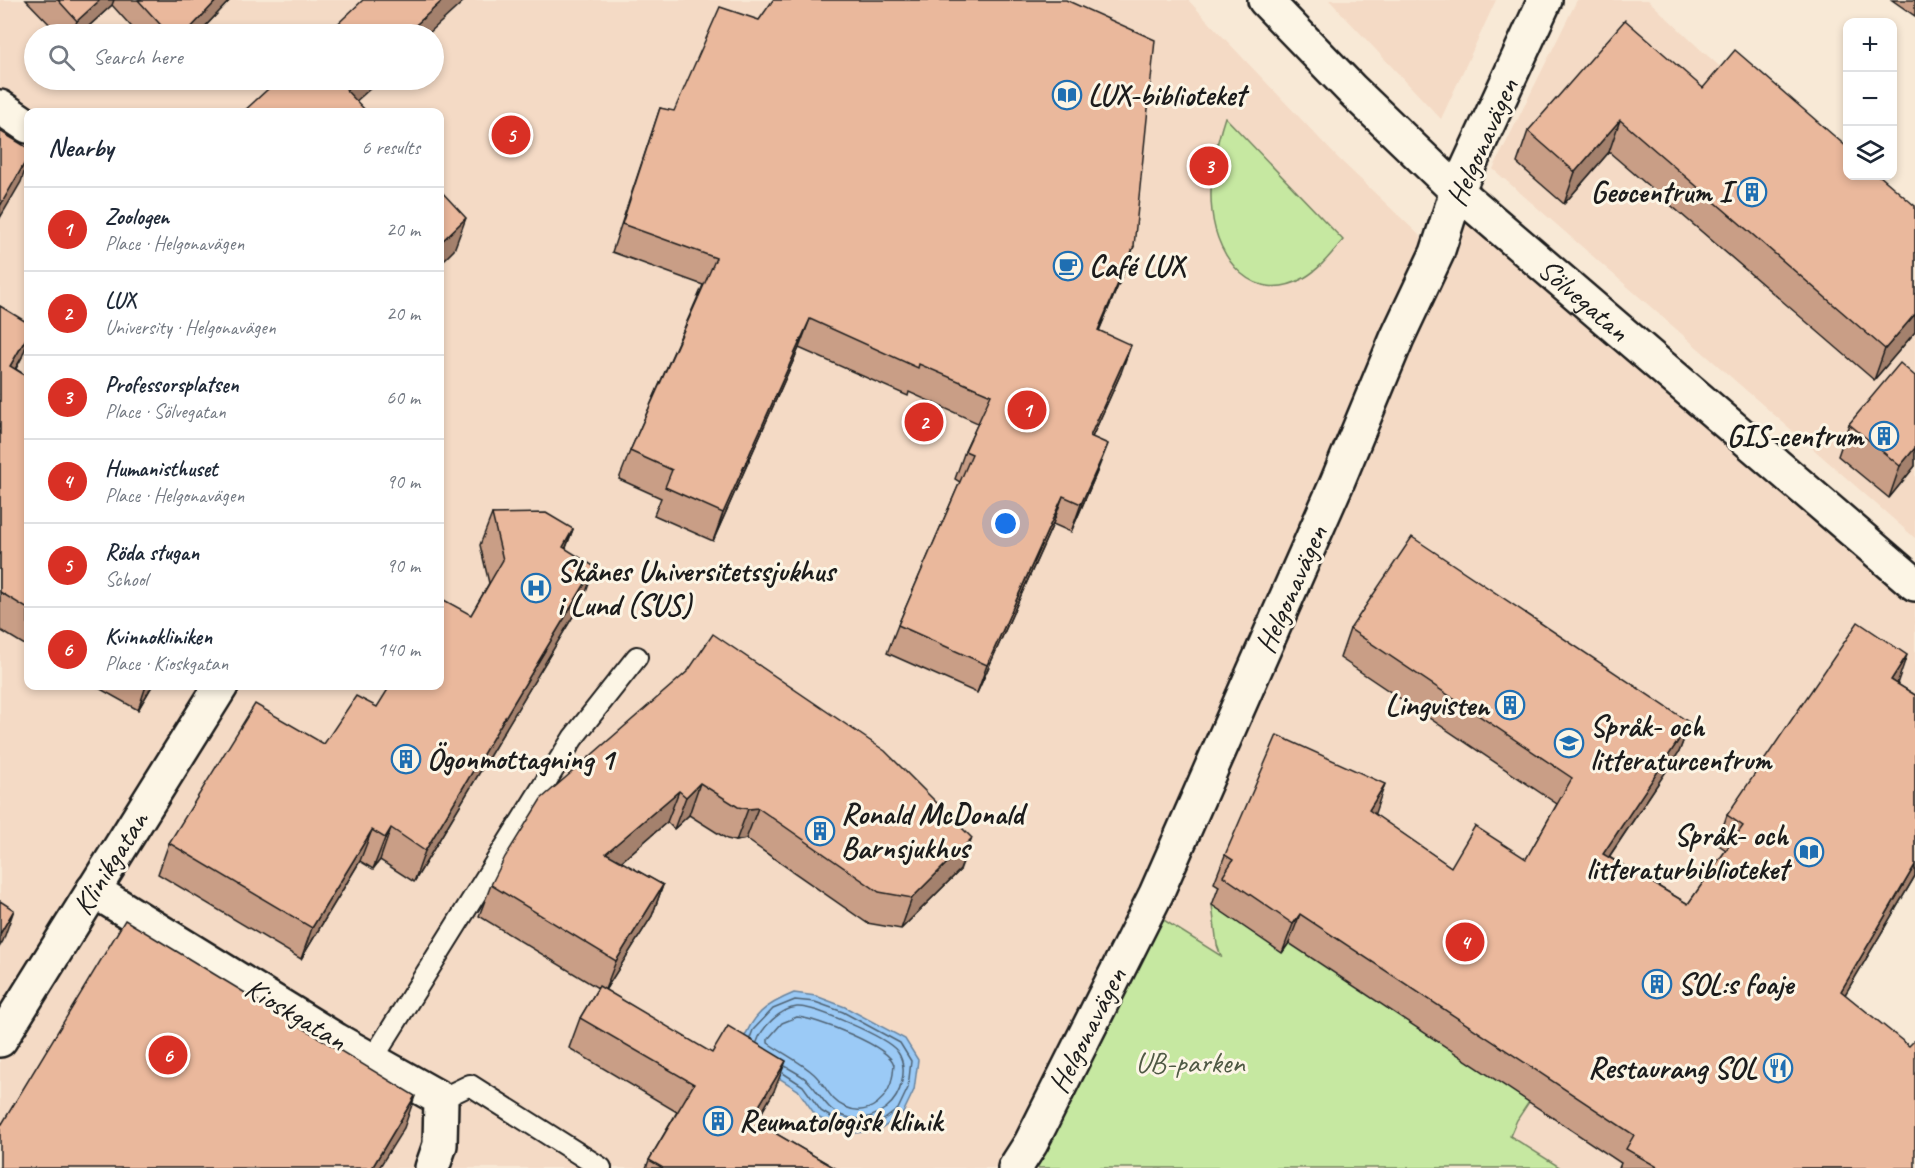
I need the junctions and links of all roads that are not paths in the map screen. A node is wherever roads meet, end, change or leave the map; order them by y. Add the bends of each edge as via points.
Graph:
1 (1265, 0) edge
2 (1545, 0) edge
3 (0, 107) edge
4 (24, 123) edge
5 (1457, 191) junction
6 (1915, 584) edge
7 (637, 657) dead end
8 (218, 690) edge
9 (93, 890) junction
10 (0, 1040) edge
11 (372, 1060) junction
12 (441, 1099) junction
13 (432, 1168) edge
14 (601, 1168) edge
15 (1015, 1168) edge

1 - 5 street, Sölvegatan
2 - 5 street, Helgonavägen
3 - 4 street
5 - 6 street, Sölvegatan
5 - 15 street, Helgonavägen via 1437,253 1156,894
7 - 11 lane via 573,738
8 - 9 street, Klinikgatan
9 - 10 street, Klinikgatan
9 - 11 street, Kioskgatan
11 - 12 street, Kioskgatan
12 - 13 street via 440,1145
12 - 14 lane via 470,1085

